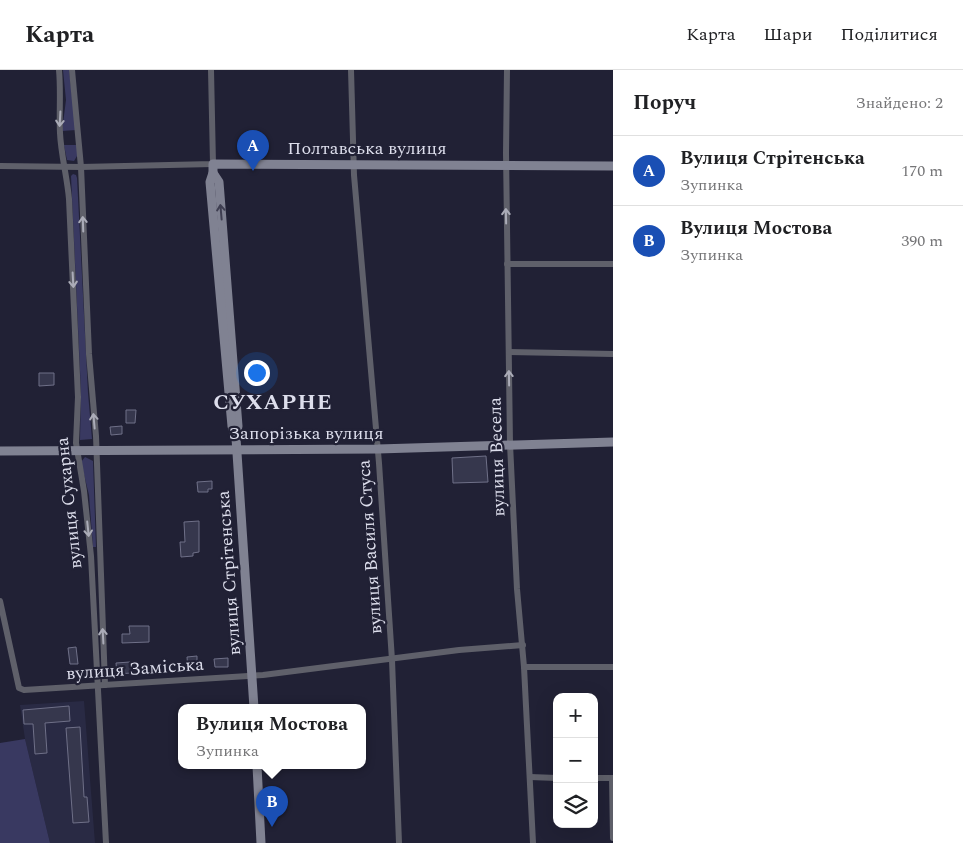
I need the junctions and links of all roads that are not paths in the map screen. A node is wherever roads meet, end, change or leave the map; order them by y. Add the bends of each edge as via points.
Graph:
1 (59, 70) edge
2 (72, 70) edge
3 (211, 70) edge
4 (351, 70) edge
5 (507, 70) edge
6 (353, 164) junction
7 (0, 166) edge
8 (506, 166) junction
9 (613, 166) edge
10 (81, 167) junction
11 (64, 168) junction
12 (213, 169) junction
13 (507, 264) junction
14 (613, 264) edge
15 (509, 352) junction
16 (613, 354) edge
17 (613, 442) edge
18 (510, 444) junction
19 (378, 449) junction
20 (77, 450) junction
21 (96, 450) junction
22 (237, 450) junction
23 (0, 451) edge
24 (0, 601) edge
25 (523, 646) junction
26 (392, 660) junction
27 (524, 667) junction
28 (613, 668) edge
29 (252, 676) junction
30 (105, 685) junction
31 (97, 686) junction
32 (254, 704) edge
33 (257, 769) edge
34 (530, 778) junction
35 (553, 778) edge
36 (598, 778) edge
37 (613, 778) edge
38 (613, 838) edge
39 (106, 843) edge
40 (261, 843) edge
41 (399, 843) edge
42 (533, 843) edge

1 -> 11 street, вулиця Сухарна via 59,131
2 - 10 street, вулиця Сухарна
3 - 12 street, вулиця Стрітенська
4 - 6 street, вулиця Василя Стуса
5 - 8 street, вулиця Весела
6 - 8 main road, Полтавська вулиця
6 - 12 main road, Полтавська вулиця
6 - 19 street, вулиця Василя Стуса
7 - 11 street, Полтавська вулиця
8 - 9 main road, Полтавська вулиця
13 -> 8 street, вулиця Весела
10 - 11 street, Полтавська вулиця
10 - 12 street, Полтавська вулиця
21 -> 10 street, вулиця Сухарна
11 -> 20 street, вулиця Сухарна via 70,199
12 - 22 main road, вулиця Стрітенська via 219,182 238,426
13 - 14 street
13 - 15 street, вулиця Весела
15 - 16 street
18 -> 15 street, вулиця Весела
17 - 18 main road, Запорізька вулиця
18 - 19 main road, Запорізька вулиця
18 - 25 street, вулиця Весела
19 - 22 main road, Запорізька вулиця
19 - 26 street, вулиця Василя Стуса
20 - 21 main road, Запорізька вулиця
20 - 23 main road, Запорізька вулиця
20 -> 31 street, вулиця Сухарна via 88,528
21 - 22 main road, Запорізька вулиця
30 -> 21 street, вулиця Сухарна
22 - 29 main road, вулиця Стрітенська
24 - 31 street, вулиця Заміська via 21,690
25 - 26 street, вулиця Заміська via 459,650
25 - 27 street, вулиця Весела
26 - 29 street, вулиця Заміська
26 - 41 street, вулиця Василя Стуса
27 - 28 street
27 - 34 street, вулиця Весела
29 - 30 street, вулиця Заміська
29 - 32 main road, вулиця Стрітенська
30 - 31 street, вулиця Заміська
31 - 39 street, вулиця Сухарна
33 - 40 main road
34 - 35 street
34 - 42 street, вулиця Весела
36 - 37 street
37 - 38 street

